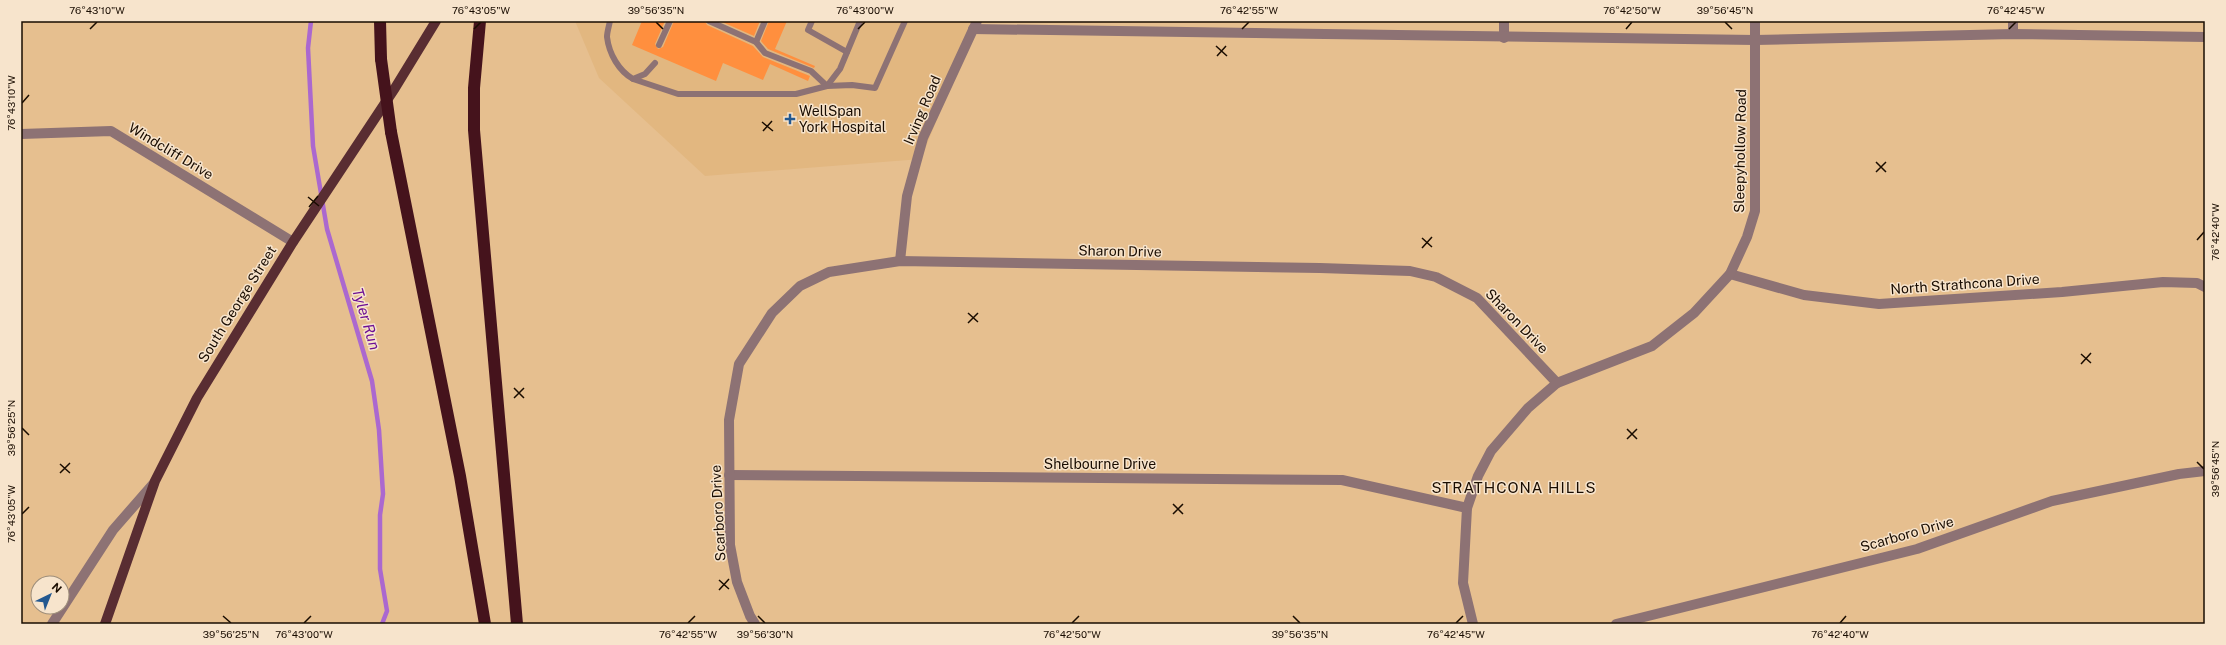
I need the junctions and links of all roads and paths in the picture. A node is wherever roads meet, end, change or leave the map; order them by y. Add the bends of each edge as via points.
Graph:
1 (380, 21) edge
2 (436, 21) edge
3 (480, 21) edge
4 (610, 21) edge
5 (670, 21) edge
6 (709, 21) edge
7 (765, 21) edge
8 (812, 21) edge
9 (860, 21) edge
10 (905, 21) edge
11 (1504, 21) edge
12 (1755, 21) edge
13 (2013, 21) edge
14 (975, 25) edge
15 (2013, 34) junction
16 (2205, 37) edge
17 (1504, 38) junction
18 (1755, 40) junction
19 (756, 42) junction
20 (659, 45) dead end
21 (847, 52) junction
22 (656, 63) dead end
23 (633, 79) junction
24 (828, 86) junction
25 (21, 134) edge
26 (293, 242) junction
27 (900, 261) junction
28 (1730, 274) junction
29 (2205, 287) edge
30 (1557, 383) junction
31 (729, 420) joint
32 (2205, 471) edge
33 (729, 475) junction
34 (155, 481) junction
35 (1467, 508) junction
36 (52, 624) edge
37 (104, 624) edge
38 (485, 624) edge
39 (517, 624) edge
40 (755, 624) edge
41 (1473, 624) edge
42 (1616, 624) edge

1 - 38 highway, bridge via 391,132 460,476
2 - 26 main road, South George Street via 400,81
3 - 39 highway via 474,88 474,130
4 - 23 lane via 607,37 617,67
5 - 20 lane
6 - 19 lane
7 - 19 lane
8 - 21 lane via 808,30
9 - 21 lane
10 - 24 lane via 875,88 852,85
11 - 17 street
12 - 18 street, Sleepyhollow Road
13 - 15 street
14 - 17 street
14 - 27 street, Irving Road via 923,138 907,196
15 - 16 street
15 - 18 street
17 - 18 street
18 - 28 street, Sleepyhollow Road via 1754,211 1747,237
19 - 24 lane via 765,53 811,71
21 - 24 lane via 840,69
22 - 23 lane via 645,74
23 - 24 lane via 678,94 796,94
25 - 26 street, Windcliff Drive via 111,131
26 - 34 main road, South George Street via 197,398
27 - 30 street, Sharon Drive via 1410,271 1436,277 1477,298
27 - 31 street, Sharon Drive via 829,272 800,286 772,313 739,364
28 - 29 street, North Strathcona Drive via 1804,295 1879,304 2062,292 2163,282 2198,283
28 - 30 street, Sleepyhollow Road via 1694,313 1652,346
30 - 35 street, Sleepyhollow Road via 1528,408 1491,451 1478,476
31 - 33 street, Scarboro Drive
32 - 42 street, Scarboro Drive via 2179,474 2052,501 1917,549
33 - 35 street, Shelbourne Drive via 1342,480
33 - 40 street, Scarboro Drive via 732,552 737,582
34 - 36 street via 113,530
34 - 37 main road, South George Street
35 - 41 street, Sleepyhollow Road via 1462,583

